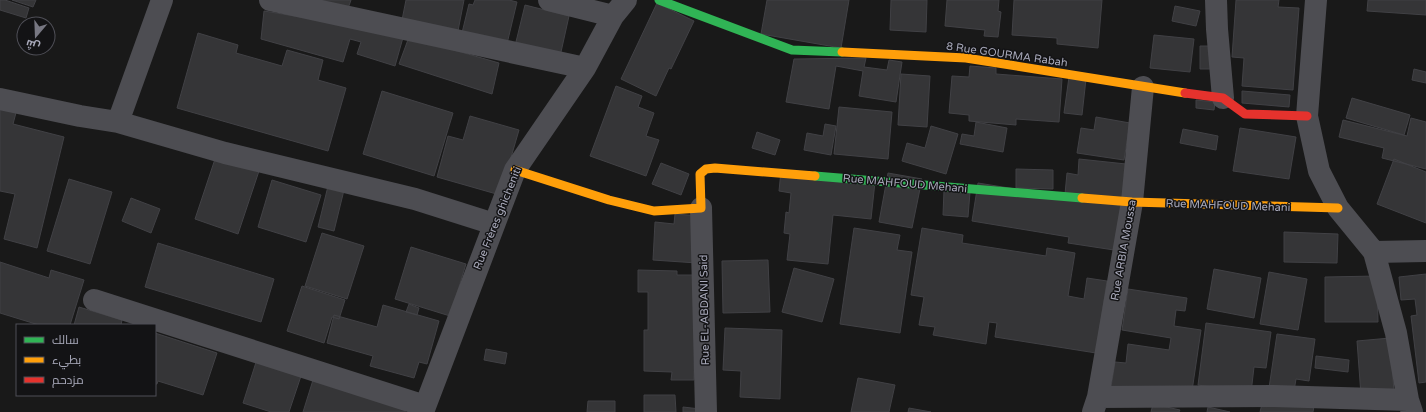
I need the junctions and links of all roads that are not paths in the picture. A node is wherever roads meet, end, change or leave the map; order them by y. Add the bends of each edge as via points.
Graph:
1 (162, 0) edge
2 (270, 0) edge
3 (548, 0) edge
4 (659, 0) edge
5 (1216, 0) edge
6 (1316, 0) edge
7 (620, 8) edge
8 (585, 68) junction
9 (1143, 87) junction
10 (1223, 98) junction
11 (0, 99) edge
12 (1307, 116) junction
13 (118, 122) junction
14 (515, 170) junction
15 (1132, 202) junction
16 (702, 208) junction
17 (1338, 208) junction
18 (494, 224) junction
19 (1426, 251) edge
20 (1374, 252) junction
21 (94, 300) dead end
22 (1096, 404) edge
23 (1410, 406) edge
24 (424, 409) edge
25 (706, 412) edge

1 - 13 street
2 - 8 street
3 - 7 street
4 - 9 street, 8 Rue GOURMA Rabah via 792,50 966,58
5 - 10 street
6 - 12 street
7 - 8 street, Rue Frères ghicheniti
8 - 14 street, Rue Frères ghicheniti
9 - 10 street, 8 Rue GOURMA Rabah
9 - 15 street, Rue ARBIA Moussa
10 - 12 street, 8 Rue GOURMA Rabah via 1245,114
11 - 13 street
12 - 17 street via 1319,171
13 - 18 street via 225,153 415,199
14 - 16 street via 609,200 654,211
14 - 18 street, Rue Frères ghicheniti
15 - 16 street, Rue MAHFOUD Mehani via 714,168 706,169 700,174
15 - 17 street, Rue MAHFOUD Mehani
15 - 22 street, Rue ARBIA Moussa
16 - 25 street, Rue EL-ABDANI Said
17 - 20 street
18 - 24 street, Rue Frères ghicheniti
19 - 20 street
20 - 23 street via 1396,333
21 - 24 street
22 - 23 street via 1274,396

